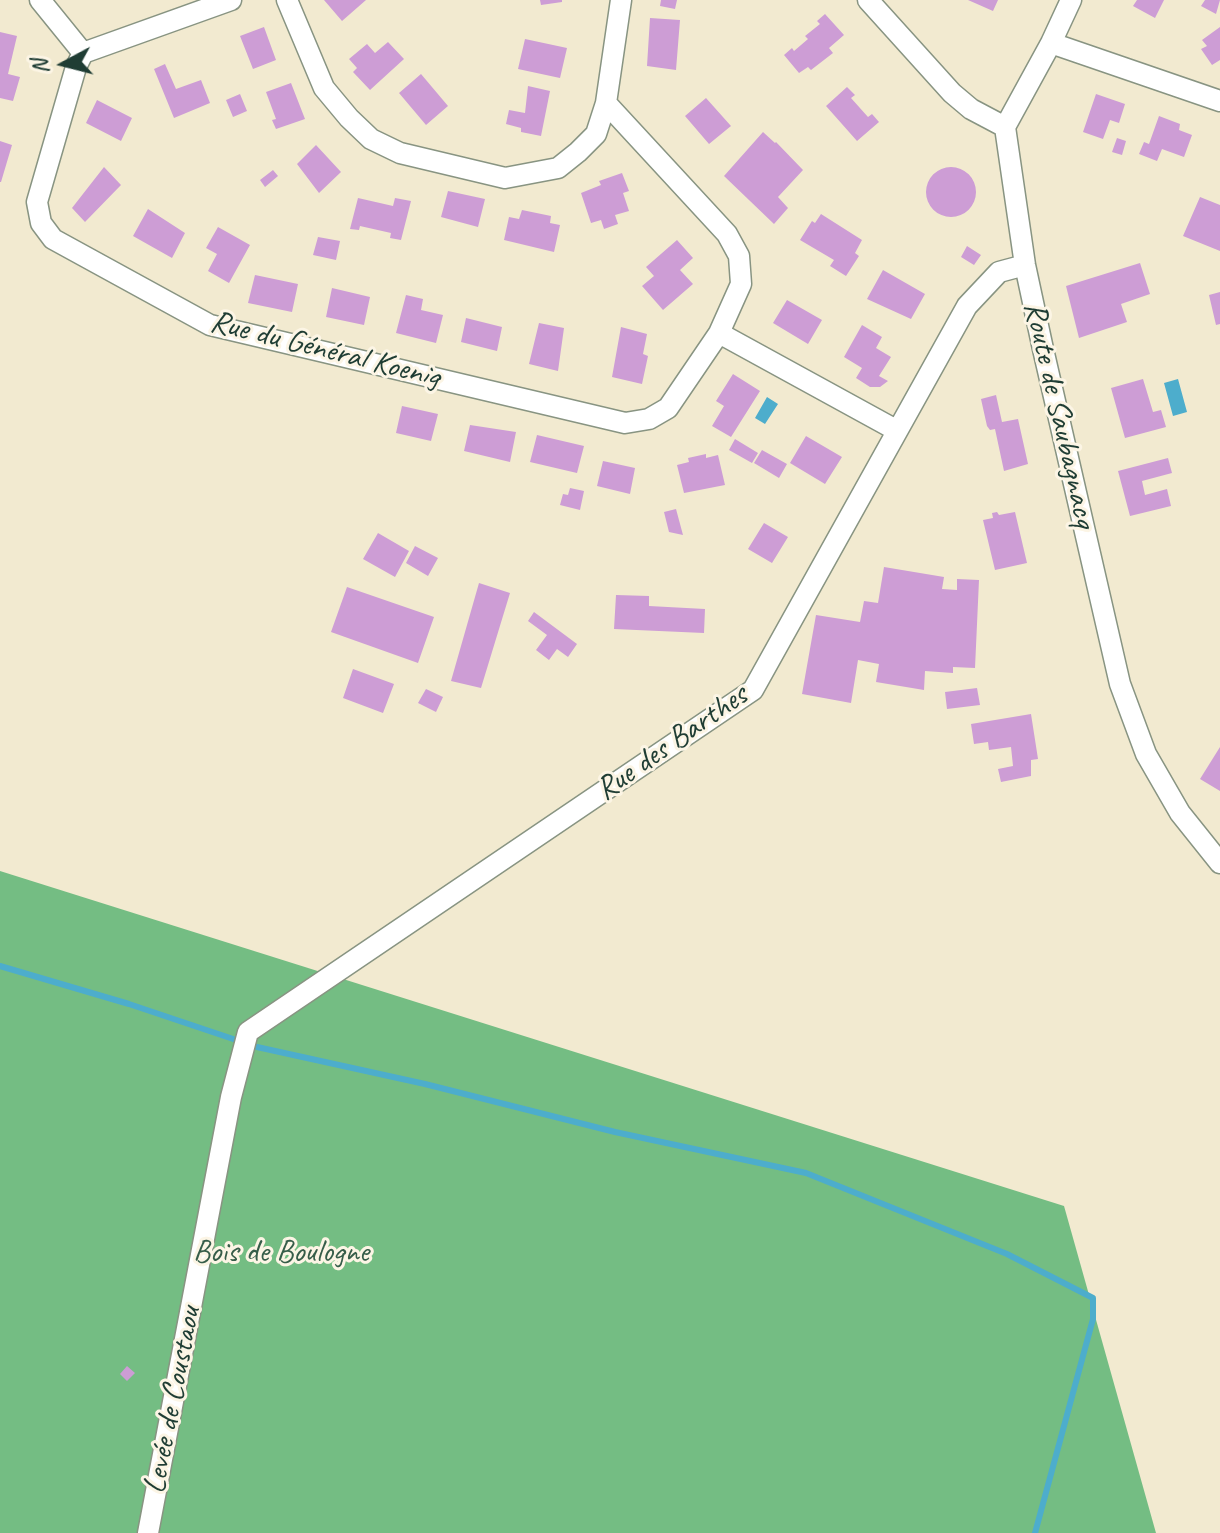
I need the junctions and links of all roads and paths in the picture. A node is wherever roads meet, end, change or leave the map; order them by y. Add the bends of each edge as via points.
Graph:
1 (40, 0) edge
2 (231, 0) edge
3 (287, 0) edge
4 (621, 0) edge
5 (868, 0) edge
6 (1071, 0) edge
7 (1051, 43) junction
8 (83, 53) junction
9 (1220, 101) edge
10 (606, 103) junction
11 (1005, 127) junction
12 (1025, 265) junction
13 (719, 333) junction
14 (896, 430) junction
15 (1220, 863) edge
16 (248, 1032) joint
17 (148, 1533) edge

1 - 8 street
2 - 8 street
3 - 10 street via 324,88 371,139 400,153 505,178 547,171 558,168 596,134
4 - 10 street
5 - 11 street via 952,93
6 - 7 street
7 - 9 street
7 - 11 street
8 - 13 street, Rue du Général Koenig via 37,202 41,223 53,239 210,325 625,423 649,419 668,408
10 - 13 street, Rue du Général Koenig via 727,234 739,256 741,284
11 - 12 street, Route de Saubagnacq
12 - 14 street, Rue des Barthes via 999,272 967,306
12 - 15 street, Route de Saubagnacq via 1120,684 1146,754 1180,813
13 - 14 street
14 - 16 street, Rue des Barthes via 753,690
16 - 17 street, Levée de Coustaou

